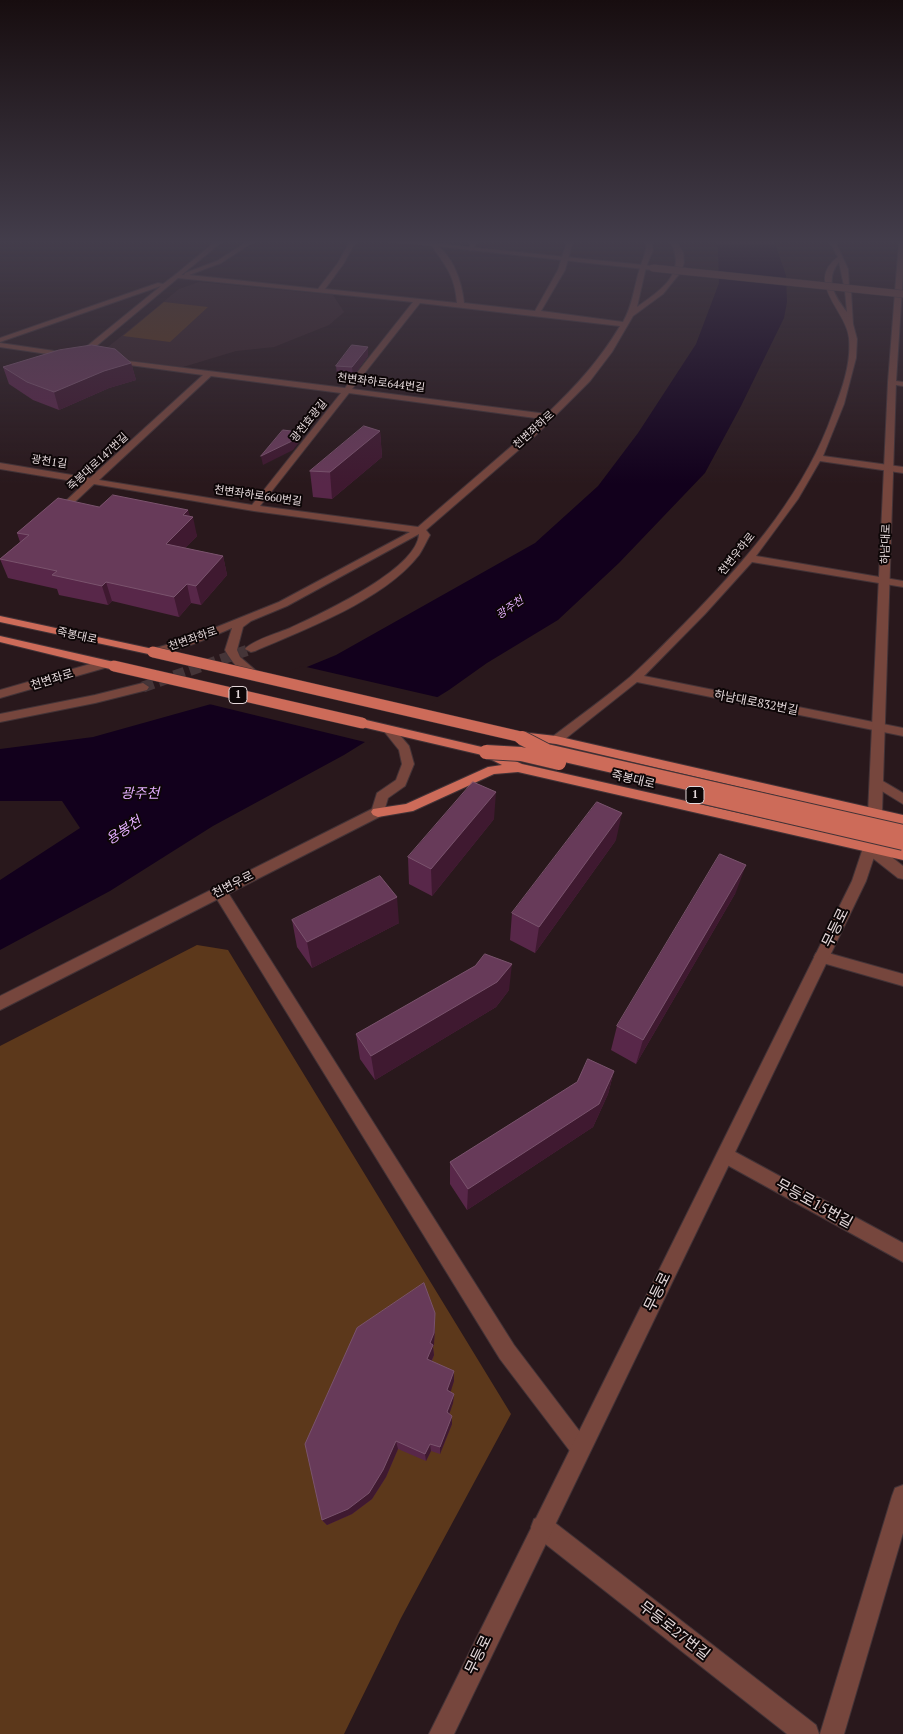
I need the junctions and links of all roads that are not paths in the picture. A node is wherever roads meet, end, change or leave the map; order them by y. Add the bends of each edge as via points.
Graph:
1 (53, 322) edge
2 (121, 322) edge
3 (401, 322) edge
4 (608, 322) edge
5 (848, 322) edge
6 (851, 322) edge
7 (899, 322) edge
8 (625, 324) joint
9 (852, 329) junction
10 (0, 340) edge
11 (0, 345) edge
12 (78, 357) junction
13 (87, 358) edge
14 (106, 360) edge
15 (209, 373) junction
16 (892, 382) junction
17 (903, 384) edge
18 (348, 390) junction
19 (550, 416) junction
20 (819, 458) junction
21 (0, 466) edge
22 (889, 468) junction
23 (903, 470) edge
24 (94, 480) junction
25 (254, 508) junction
26 (52, 519) edge
27 (420, 530) junction
28 (749, 558) junction
29 (885, 581) junction
30 (903, 584) edge
31 (0, 619) edge
32 (247, 619) junction
33 (0, 639) edge
34 (251, 649) tunnel mouth
35 (153, 652) junction
36 (109, 665) junction
37 (255, 675) junction
38 (635, 678) junction
39 (143, 687) tunnel mouth
40 (0, 694) edge
41 (0, 718) edge
42 (877, 727) junction
43 (390, 730) junction
44 (903, 732) edge
45 (517, 736) junction
46 (556, 740) junction
47 (486, 752) junction
48 (519, 768) junction
49 (876, 782) junction
50 (903, 800) edge
51 (378, 812) junction
52 (875, 813) junction
53 (903, 820) edge
54 (903, 832) edge
55 (903, 843) edge
56 (870, 848) junction
57 (903, 855) edge
58 (903, 874) edge
59 (220, 892) junction
60 (821, 957) junction
61 (903, 980) edge
62 (0, 1003) edge
63 (726, 1155) junction
64 (903, 1253) edge
65 (580, 1448) junction
66 (901, 1503) edge
67 (542, 1527) junction
68 (441, 1734) edge
69 (807, 1734) edge
70 (832, 1734) edge

1 - 10 street
2 - 12 street
3 - 18 street, 광천효광길
4 - 8 street
5 - 9 street
6 - 9 street, 천변우하로
7 - 16 street, 하남대로
8 - 19 street, 천변좌하로 via 587,379
9 - 20 street, 천변우하로 via 847,382
11 - 12 street
12 - 13 street
14 - 15 street, 천변좌하로644번길
15 - 18 street, 천변좌하로644번길
15 - 24 street, 죽봉대로147번길
16 - 17 street
16 - 22 street, 하남대로
18 - 19 street, 천변좌하로644번길
18 - 25 street, 광천효광길
19 - 27 street, 천변좌하로
20 - 22 street
20 - 28 street, 천변우하로 via 789,506
21 - 24 street, 광천1길
22 - 23 street
22 - 29 street, 하남대로
24 - 25 street, 천변좌하로660번길
24 - 26 street, 죽봉대로147번길
25 - 27 street, 천변좌하로660번길
27 - 32 street, 천변좌하로 via 326,582
27 - 34 street via 425,535 422,544 402,567 378,585 331,612
28 - 29 street
28 - 38 street, 천변우하로 via 708,606
29 - 30 street
29 - 42 street, 하남대로
31 - 35 main road, 죽봉대로 / 1
32 - 35 street, 천변좌하로
32 - 37 street via 238,626 231,650 236,659
33 - 36 main road, 죽봉대로 / 1
35 - 37 main road, 1, bridge
36 - 40 street, 천변좌로
36 - 43 main road, 죽봉대로 / 1, bridge
37 - 45 main road, 1, bridge
38 - 42 street, 하남대로832번길
38 - 46 street, 천변우하로
39 - 41 street
42 - 44 street, 하남대로832번길
42 - 49 street, 하남대로
43 - 47 main road, 죽봉대로 / 1
43 - 51 street via 405,749 408,764 401,783 382,796
45 - 46 main road
45 - 54 main road, 죽봉대로 / 1, bridge via 547,751
46 - 52 main road
47 - 48 main road
47 - 55 main road, 죽봉대로 / 1, bridge via 520,754
48 - 51 main road via 492,770 408,808
48 - 56 main road
49 - 50 street
49 - 52 street, 하남대로
51 - 59 street, 천변우로
52 - 53 main road
52 - 56 street, 하남대로
56 - 57 main road
56 - 58 street
56 - 60 street, 무등로 via 859,881
59 - 62 street, 천변우로
59 - 65 street via 507,1352
60 - 61 street
60 - 63 street, 무등로
63 - 64 street, 무등로15번길
63 - 65 street, 무등로
65 - 67 street, 무등로
66 - 70 street
67 - 68 street, 무등로
67 - 69 street, 무등로27번길

